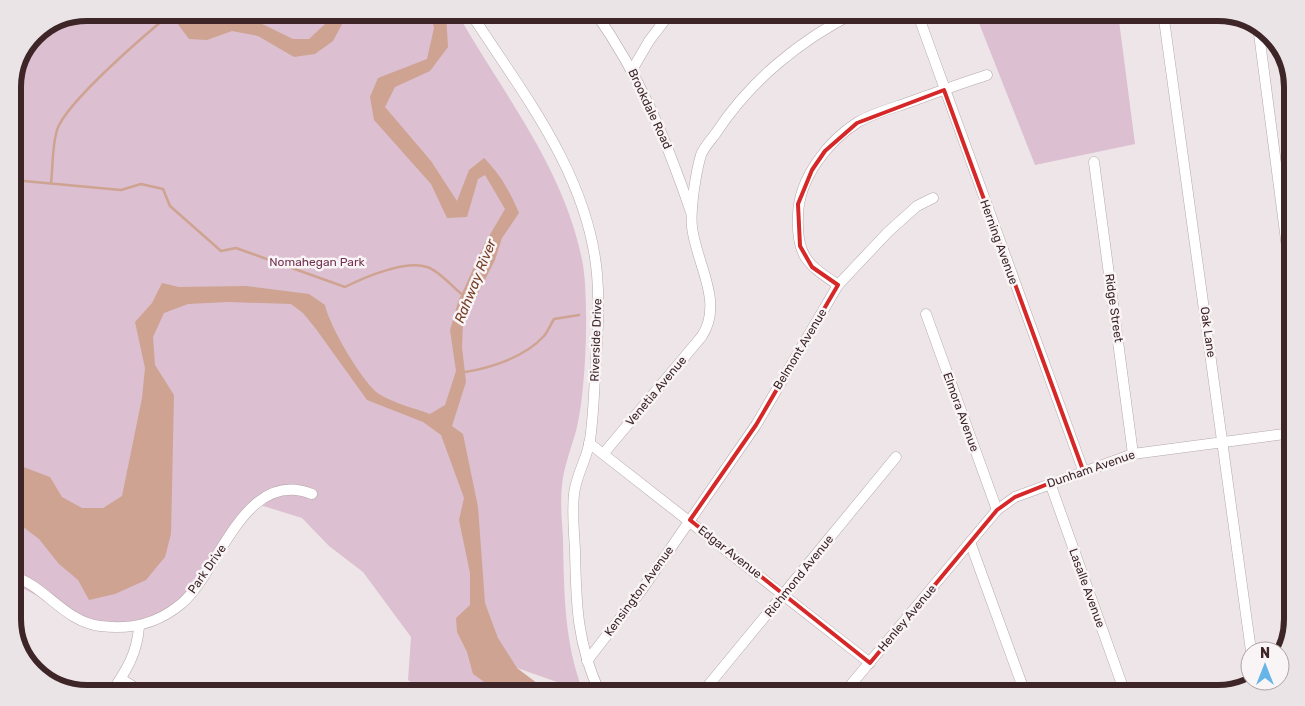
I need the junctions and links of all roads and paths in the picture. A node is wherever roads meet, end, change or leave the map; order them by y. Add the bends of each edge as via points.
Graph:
1 (476, 21) edge
2 (601, 21) edge
3 (664, 21) edge
4 (841, 21) edge
5 (920, 21) edge
6 (1164, 21) edge
7 (1259, 37) edge
8 (632, 70) junction
9 (987, 74) dead end
10 (944, 90) junction
11 (1094, 162) dead end
12 (933, 198) dead end
13 (691, 213) junction
14 (1284, 225) edge
15 (838, 285) junction
16 (926, 314) dead end
17 (1284, 434) edge
18 (1222, 442) junction
19 (589, 443) junction
20 (604, 453) junction
21 (1133, 454) junction
22 (896, 457) dead end
23 (1083, 470) junction
24 (1050, 483) junction
25 (312, 494) dead end
26 (997, 510) junction
27 (690, 520) junction
28 (970, 542) junction
29 (21, 578) edge
30 (784, 595) junction
31 (139, 627) junction
32 (1250, 641) edge
33 (587, 661) junction
34 (870, 663) junction
35 (121, 679) junction
36 (117, 685) edge
37 (130, 685) edge
38 (596, 685) edge
39 (709, 685) edge
40 (852, 685) edge
41 (1023, 685) edge
42 (1122, 685) edge

1 - 19 street, Riverside Drive via 557,148 587,224 597,273 598,300
2 - 8 street, Brookdale Road
3 - 8 street
4 - 13 street via 775,66 723,122 702,154
5 - 10 street, Herning Avenue
6 - 18 street, Oak Lane
7 - 14 street
8 - 13 street, Brookdale Road via 668,146
9 - 10 street
10 - 15 street via 857,123 825,151 812,170 798,204 800,246 812,267
10 - 23 street, Herning Avenue
11 - 21 street, Ridge Street
12 - 15 street, Belmont Avenue via 917,206 888,232
13 - 20 street, Venetia Avenue via 698,258 710,296 710,320 707,328
15 - 27 street, Belmont Avenue via 756,425
16 - 26 street, Elmora Avenue
17 - 18 street, Dunham Avenue
18 - 21 street, Dunham Avenue
18 - 32 street, Oak Lane
19 - 20 street, Edgar Avenue
19 - 33 street, Riverside Drive via 577,477 573,502 577,611
20 - 27 street, Edgar Avenue
21 - 23 street, Dunham Avenue
22 - 30 street, Richmond Avenue
23 - 24 street, Dunham Avenue
24 - 26 street, Dunham Avenue via 1015,497
24 - 42 street, Lasalle Avenue
25 - 31 street, Park Drive via 286,490 256,504 235,528 190,594 164,616
26 - 28 street, Dunham Avenue
27 - 30 street, Edgar Avenue
27 - 33 street, Kensington Avenue
28 - 34 street, Henley Avenue
28 - 41 street
29 - 31 street, Park Drive via 80,620 98,626
30 - 34 street, Edgar Avenue
30 - 39 street, Richmond Avenue
31 - 35 street via 135,653
33 - 38 street, Riverside Drive
34 - 40 street, Henley Avenue
35 - 36 street
35 - 37 street

